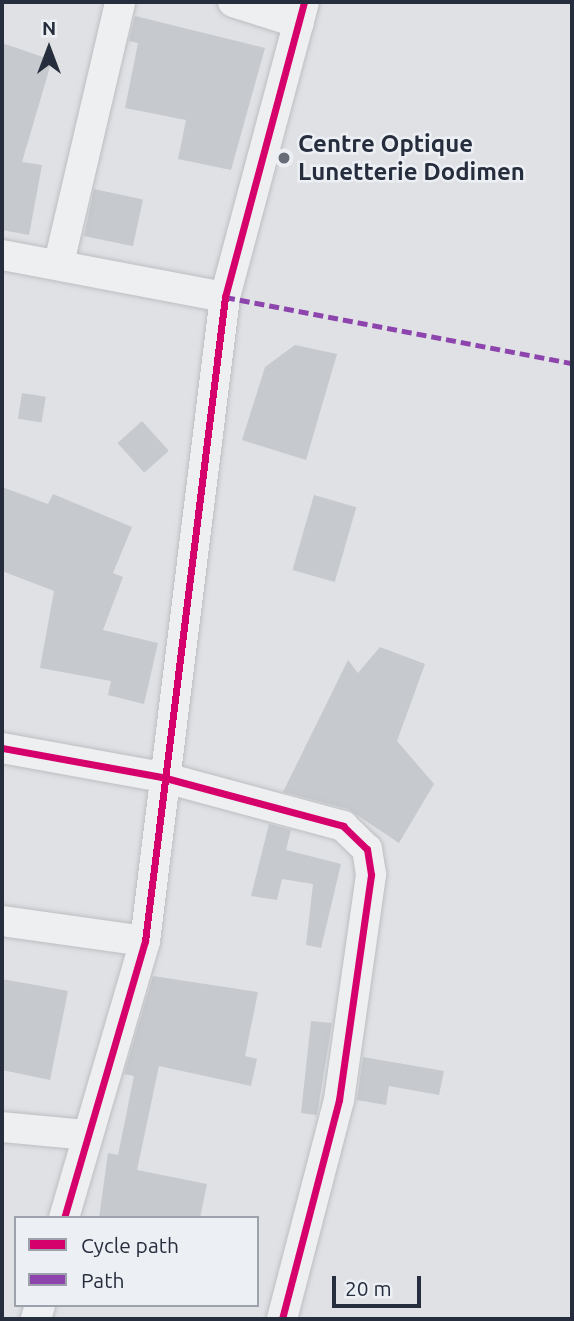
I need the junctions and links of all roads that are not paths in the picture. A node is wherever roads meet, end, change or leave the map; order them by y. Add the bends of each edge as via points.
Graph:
1 (120, 2) edge
2 (233, 2) edge
3 (302, 12) edge
4 (2, 254) edge
5 (59, 263) junction
6 (226, 297) junction
7 (2, 748) edge
8 (162, 777) junction
9 (2, 921) edge
10 (145, 941) junction
11 (2, 1127) edge
12 (87, 1135) junction
13 (65, 1216) edge
14 (282, 1319) edge

1 - 5 street
2 - 3 street
3 - 6 street
4 - 5 street
5 - 6 street
6 - 8 street
7 - 8 street
8 - 10 street
8 - 14 street via 343,826 367,849 371,875 339,1100
9 - 10 street
10 - 12 street
11 - 12 street
12 - 13 street

